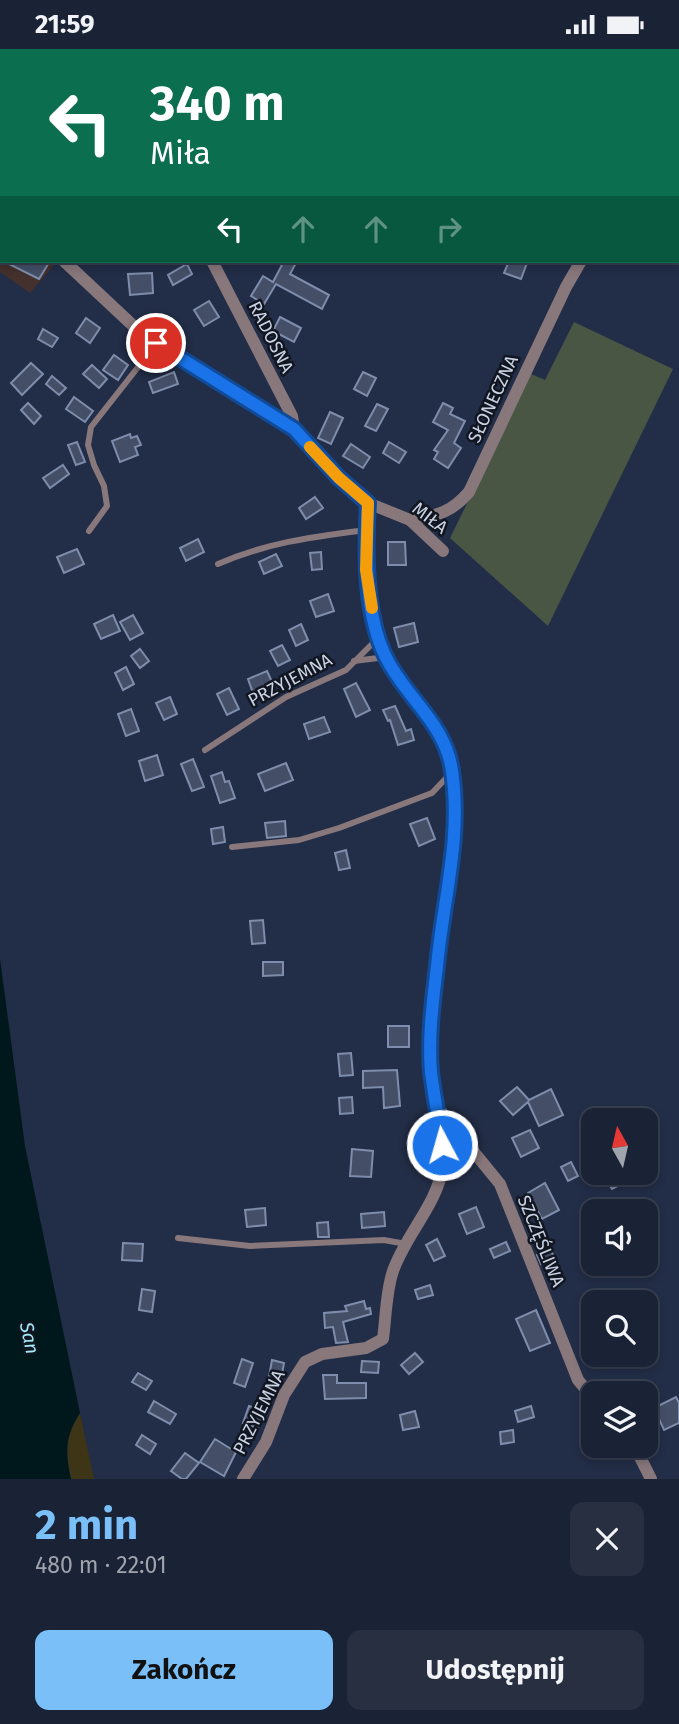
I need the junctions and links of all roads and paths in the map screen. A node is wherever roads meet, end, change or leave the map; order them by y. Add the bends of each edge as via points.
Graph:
1 (66, 263) edge
2 (213, 263) edge
3 (580, 263) edge
4 (156, 343) junction
5 (294, 429) junction
6 (368, 503) junction
7 (410, 520) junction
8 (366, 530) junction
9 (89, 531) dead end
10 (443, 551) dead end
11 (218, 564) dead end
12 (377, 639) junction
13 (386, 657) junction
14 (354, 661) junction
15 (205, 750) dead end
16 (452, 771) junction
17 (232, 847) dead end
18 (438, 1108) junction
19 (178, 1238) dead end
20 (406, 1244) junction
21 (581, 1384) edge
22 (640, 1458) edge
23 (243, 1479) edge
24 (651, 1479) edge

1 - 4 street, MIŁA
2 - 5 street, RADOSNA via 292,415
3 - 7 street, SŁONECZNA via 468,492 456,507
4 - 5 street, MIŁA
4 - 9 lane via 91,427 88,446 107,506
5 - 6 street, MIŁA
6 - 7 street, MIŁA
6 - 8 street, PRZYJEMNA
7 - 10 street, MIŁA
8 - 11 lane via 292,540
8 - 12 street, PRZYJEMNA via 366,570
12 - 13 street, PRZYJEMNA
12 - 14 lane, PRZYJEMNA
13 - 14 lane, PRZYJEMNA
13 - 16 street, PRZYJEMNA via 446,744
14 - 15 lane, PRZYJEMNA via 346,670 286,697
16 - 17 lane via 432,793 339,828 299,840
16 - 18 street, PRZYJEMNA via 456,834 430,1049
18 - 20 street, PRZYJEMNA via 444,1164 437,1187
18 - 21 street, SZCZĘŚLIWA via 500,1184
19 - 20 lane via 250,1247 384,1240
20 - 23 street, PRZYJEMNA via 393,1272 383,1339 366,1348 322,1354 305,1362
22 - 24 street

